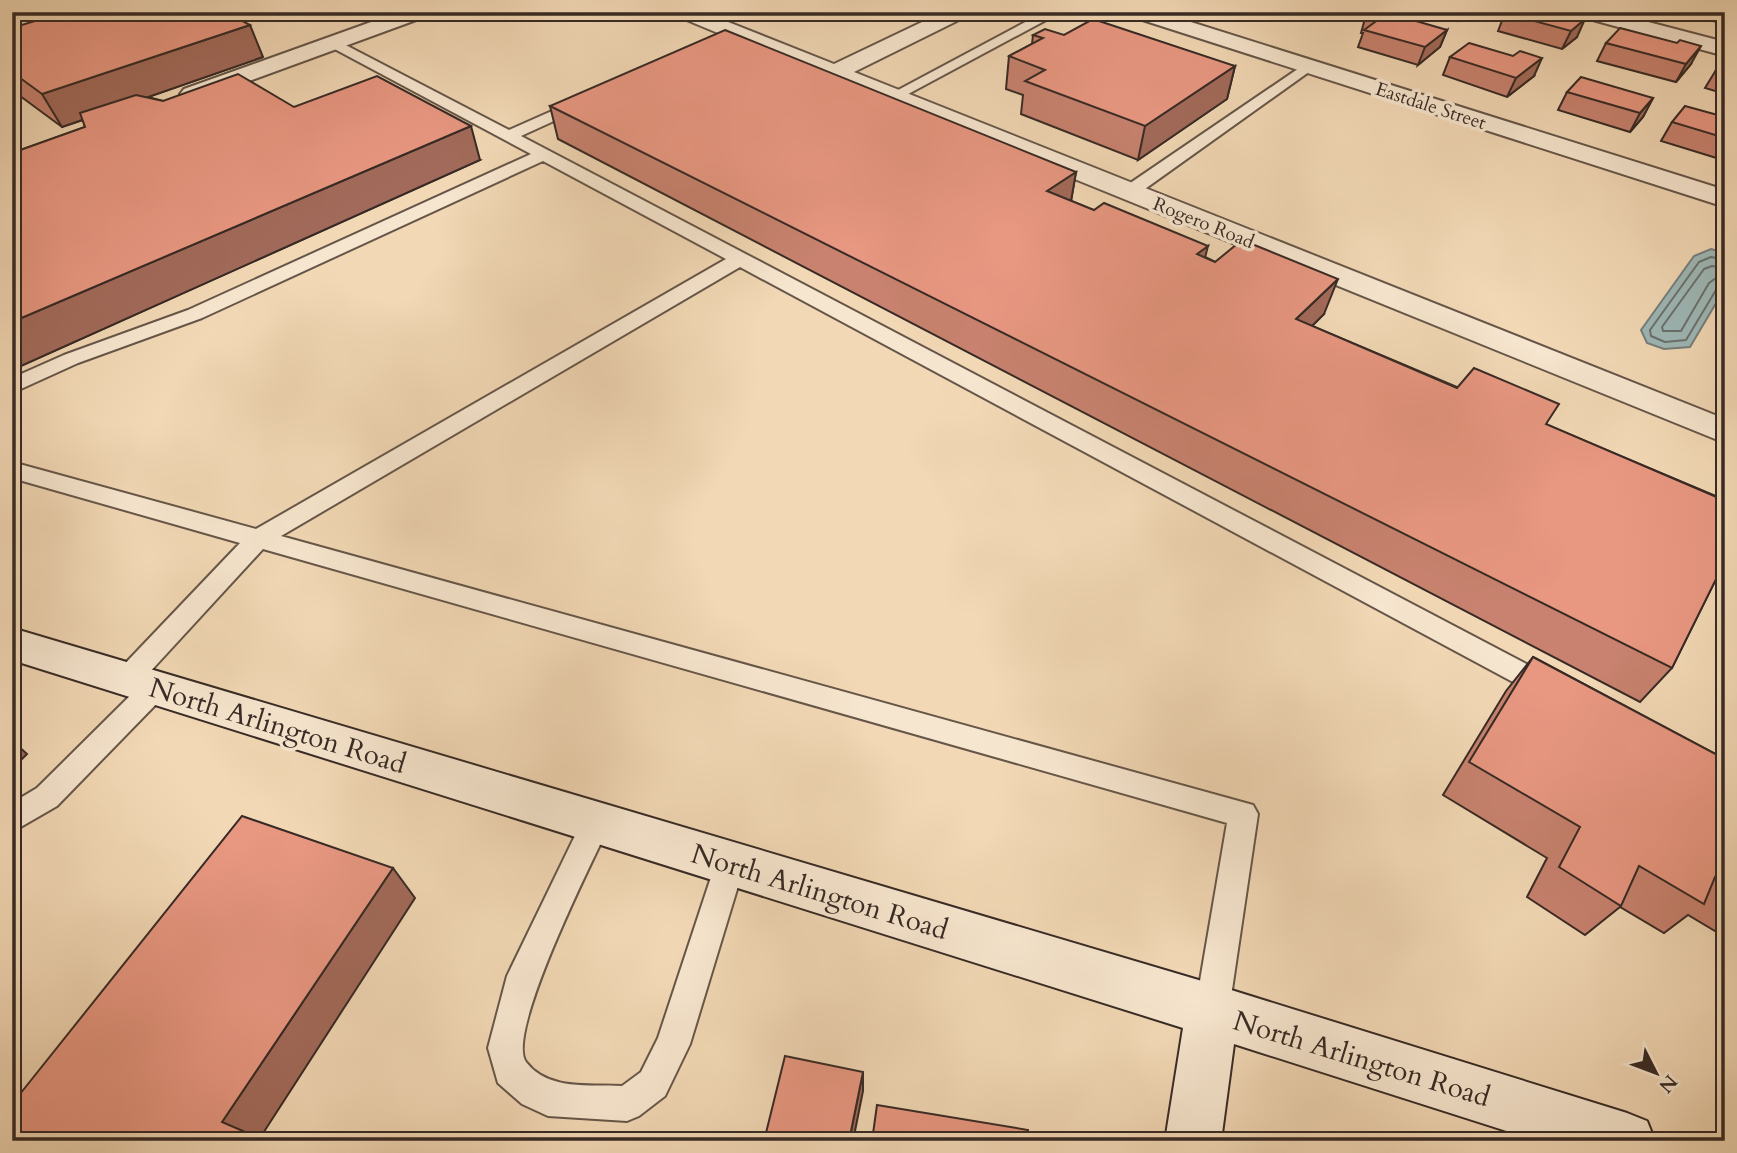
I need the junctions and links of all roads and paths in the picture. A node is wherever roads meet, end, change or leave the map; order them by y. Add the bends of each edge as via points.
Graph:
1 (420, 12) edge
2 (684, 12) edge
3 (960, 12) edge
4 (1055, 12) edge
5 (1137, 12) edge
6 (1585, 12) edge
7 (334, 43) junction
8 (1725, 49) edge
9 (1308, 66) junction
10 (834, 73) junction
11 (594, 97) edge
12 (892, 97) junction
13 (175, 101) edge
14 (508, 136) junction
15 (543, 155) junction
16 (1129, 192) junction
17 (1725, 199) edge
18 (740, 259) junction
19 (12, 386) edge
20 (1725, 432) edge
21 (12, 470) edge
22 (258, 539) junction
23 (12, 644) edge
24 (141, 684) junction
25 (1568, 699) edge
26 (12, 819) edge
27 (597, 822) junction
28 (730, 863) junction
29 (1212, 1010) junction
30 (1194, 1141) edge
31 (1626, 1141) edge

1 - 7 street
2 - 10 street, Rogero Road via 724,38
3 - 10 street
4 - 12 lane
5 - 9 street, Eastdale Street
6 - 8 street
7 - 13 street
7 - 14 lane
9 - 16 lane
9 - 17 street, Eastdale Street
10 - 12 street, Rogero Road
11 - 14 lane
12 - 16 street, Rogero Road
14 - 15 lane
15 - 18 lane
15 - 19 lane via 195,314 71,359
16 - 20 street, Rogero Road
18 - 22 lane
18 - 25 lane
21 - 22 lane
22 - 24 lane
22 - 29 lane via 1243,814
23 - 24 street, North Arlington Road
24 - 26 lane via 47,797
24 - 27 street, North Arlington Road
27 - 28 street, North Arlington Road
27 - 28 lane via 519,988 505,1048 510,1071 548,1099 627,1104 653,1084 673,1044
28 - 29 street, North Arlington Road
29 - 30 street
29 - 31 street, North Arlington Road

